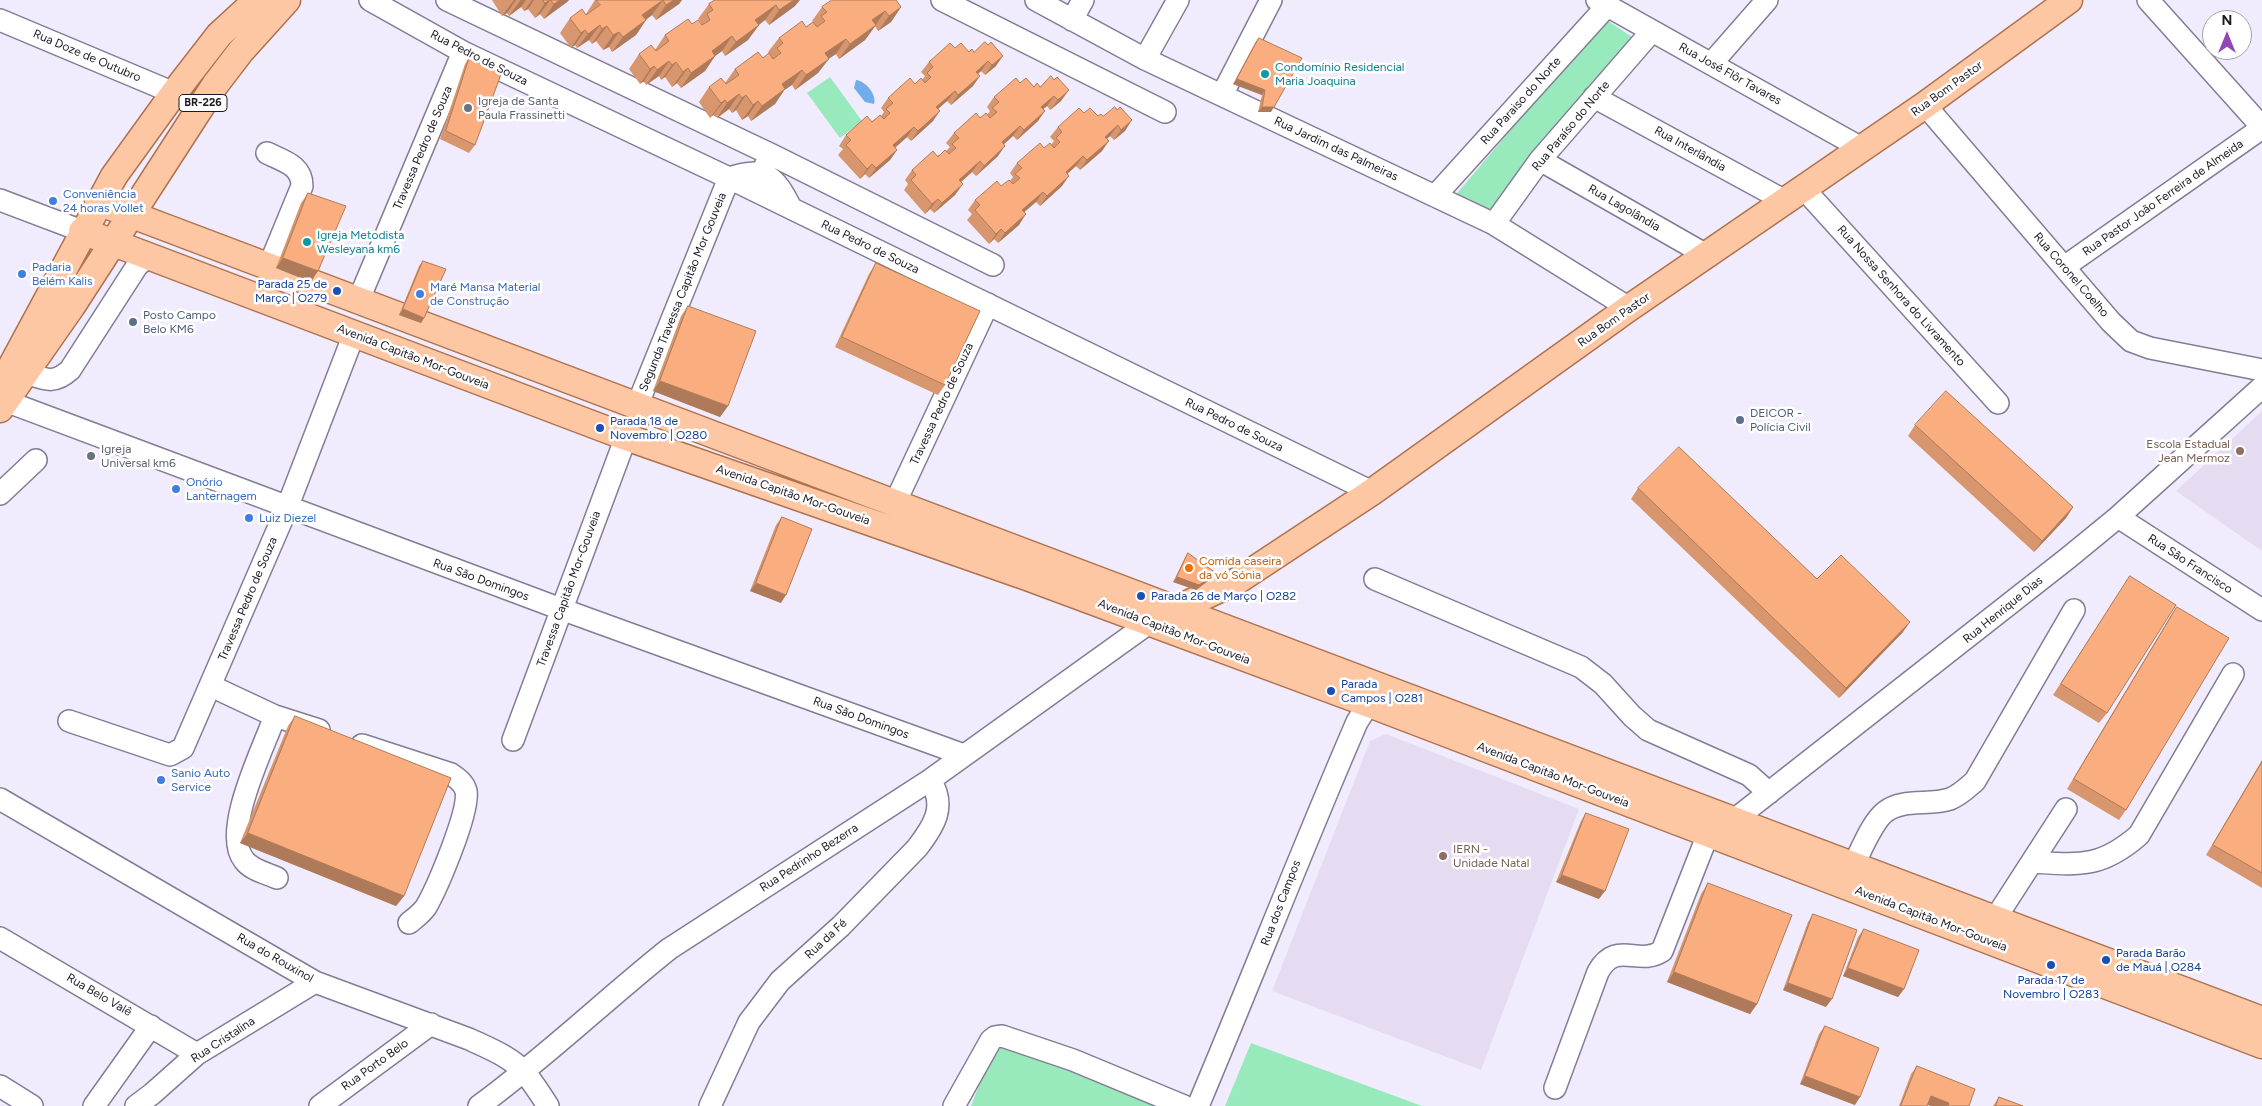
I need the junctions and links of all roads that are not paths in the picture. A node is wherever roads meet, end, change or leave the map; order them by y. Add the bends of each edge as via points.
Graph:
1 (257, 0) edge
2 (286, 0) edge
3 (370, 0) edge
4 (447, 0) edge
5 (942, 0) edge
6 (1036, 0) edge
7 (1082, 0) edge
8 (1178, 0) edge
9 (1271, 0) edge
10 (1768, 0) edge
11 (2069, 0) edge
12 (2148, 0) edge
13 (1602, 3) edge
14 (0, 20) edge
15 (1072, 20) junction
16 (1652, 31) junction
17 (463, 52) junction
18 (1145, 58) junction
19 (1711, 64) junction
20 (174, 93) junction
21 (1222, 95) junction
22 (1594, 97) junction
23 (1925, 105) junction
24 (1165, 112) dead end
25 (2262, 128) edge
26 (1863, 149) junction
27 (267, 152) dead end
28 (1540, 160) junction
29 (766, 163) junction
30 (729, 178) junction
31 (1435, 196) junction
32 (1795, 196) junction
33 (0, 200) edge
34 (98, 202) junction
35 (791, 208) junction
36 (132, 215) junction
37 (1494, 224) junction
38 (82, 231) junction
39 (112, 244) junction
40 (1708, 256) junction
41 (147, 257) junction
42 (993, 265) dead end
43 (269, 266) junction
44 (2064, 267) junction
45 (359, 300) junction
46 (988, 304) junction
47 (1629, 308) junction
48 (354, 334) junction
49 (2262, 370) edge
50 (26, 372) junction
51 (2262, 387) edge
52 (1, 399) edge
53 (1998, 403) dead end
54 (637, 406) junction
55 (626, 437) junction
56 (36, 460) dead end
57 (1372, 492) junction
58 (0, 494) edge
59 (895, 503) junction
60 (287, 508) junction
61 (2118, 517) junction
62 (1375, 579) dead end
63 (561, 609) junction
64 (1176, 610) junction
65 (2074, 610) dead end
66 (2262, 610) edge
67 (1149, 623) junction
68 (2233, 674) dead end
69 (211, 686) junction
70 (1372, 705) junction
71 (276, 716) junction
72 (69, 721) dead end
73 (513, 740) dead end
74 (964, 755) junction
75 (1581, 774) junction
76 (930, 780) junction
77 (1770, 793) junction
78 (1, 801) edge
79 (2066, 809) dead end
80 (1734, 820) junction
81 (1708, 834) junction
82 (2032, 862) junction
83 (1853, 866) junction
84 (277, 878) dead end
85 (1995, 919) junction
86 (409, 923) dead end
87 (0, 938) edge
88 (315, 982) junction
89 (2262, 1020) edge
90 (431, 1024) junction
91 (151, 1026) junction
92 (2262, 1045) edge
93 (197, 1054) junction
94 (525, 1073) junction
95 (0, 1086) edge
96 (1555, 1088) dead end
97 (32, 1106) edge
98 (94, 1106) edge
99 (136, 1106) edge
100 (320, 1106) edge
101 (479, 1106) edge
102 (548, 1106) edge
103 (710, 1106) edge
104 (954, 1106) edge
105 (1184, 1106) edge
106 (1198, 1106) edge

1 - 20 main road, BR-226 via 219,35
2 - 36 main road, BR-226 via 214,85
3 - 17 street, Rua Pedro de Souza
4 - 29 street
5 - 24 street
6 - 15 street, Rua Jardim das Palmeiras
7 - 15 street
8 - 18 street
9 - 21 street
10 - 19 street
11 - 23 main road, Rua Bom Pastor
12 - 25 street
13 - 16 street, Rua José Flôr Tavares
13 - 31 street, Rua Paraiso do Norte
14 - 20 street, Rua Doze de Outubro
15 - 18 street, Rua Jardim das Palmeiras
16 - 19 street, Rua José Flôr Tavares
16 - 22 street, Rua Paraíso do Norte
17 - 30 street, Rua Pedro de Souza
17 - 45 street, Travessa Pedro de Souza
18 - 21 street, Rua Jardim das Palmeiras
19 - 26 street, Rua José Flôr Tavares
20 - 34 main road, BR-226
21 - 31 street, Rua Jardim das Palmeiras
22 - 28 street, Rua Paraíso do Norte
22 - 32 street, Rua Interlândia
23 - 26 main road, Rua Bom Pastor
23 - 44 street, Rua Coronel Coelho
25 - 44 street, Rua Pastor João Ferreira de Almeida
26 - 32 main road, Rua Bom Pastor
27 - 43 street via 296,168 302,176 302,186
28 - 37 street, Rua Paraíso do Norte
28 - 40 street, Rua Lagolândia
29 - 30 street
29 - 35 street
29 - 42 street
30 - 35 street, Rua Pedro de Souza
30 - 54 street, Segunda Travessa Capitão Mor Gouveia
31 - 37 street, Rua Jardim das Palmeiras
32 - 40 main road, Rua Bom Pastor
32 - 53 street, Rua Nossa Senhora do Livramento
33 - 38 street
34 - 36 main road, Avenida Capitão Mor-Gouveia
34 - 38 main road, BR-226
35 - 46 street, Rua Pedro de Souza
36 - 39 main road, BR-226
36 - 43 main road, Avenida Capitão Mor-Gouveia
37 - 47 street, Rua Jardim das Palmeiras
38 - 39 main road, Avenida Capitão Mor-Gouveia
38 - 52 main road, BR-226
39 - 41 main road, Avenida Capitão Mor-Gouveia
39 - 50 main road, BR-226
40 - 47 main road, Rua Bom Pastor
41 - 48 main road, Avenida Capitão Mor-Gouveia
41 - 50 street via 137,266 70,370 60,378 48,380
43 - 45 main road, Avenida Capitão Mor-Gouveia
44 - 49 street, Rua Coronel Coelho via 2111,322 2132,340 2150,348
45 - 54 main road, Avenida Capitão Mor-Gouveia
46 - 57 street, Rua Pedro de Souza
46 - 59 street, Travessa Pedro de Souza
47 - 57 main road, Rua Bom Pastor
48 - 55 main road, Avenida Capitão Mor-Gouveia
48 - 60 street, Travessa Pedro de Souza
50 - 52 main road, BR-226
51 - 61 street, Rua Henrique Dias
52 - 60 street, Rua São Domingos
54 - 59 main road, Avenida Capitão Mor-Gouveia
55 - 63 street, Travessa Capitão Mor-Gouveia
55 - 67 main road, Avenida Capitão Mor-Gouveia
56 - 58 street
57 - 64 main road, Rua Bom Pastor via 1238,581
59 - 64 main road, Avenida Capitão Mor-Gouveia
60 - 63 street, Rua São Domingos
60 - 69 street, Travessa Pedro de Souza
61 - 66 street, Rua São Francisco
61 - 77 street, Rua Henrique Dias
62 - 77 street via 1581,667 1603,684 1648,730 1749,775
63 - 73 street, Travessa Capitão Mor-Gouveia
63 - 74 street, Rua São Domingos
64 - 67 main road, Rua Bom Pastor
64 - 75 main road, Avenida Capitão Mor-Gouveia
65 - 83 street via 1975,781 1949,799 1900,804 1886,811
67 - 70 main road, Avenida Capitão Mor-Gouveia
67 - 74 street, Rua Pedrinho Bezerra
68 - 82 street via 2139,835 2106,858 2088,863
69 - 71 street
69 - 72 street, Travessa Pedro de Souza via 185,744 170,755
70 - 75 main road, Avenida Capitão Mor-Gouveia
70 - 106 street, Rua dos Campos via 1360,716 1309,833
71 - 84 street via 239,813 236,843 239,853 250,866
71 - 86 street via 451,774 462,784 466,793 463,818 426,906
74 - 76 street, Rua Pedrinho Bezerra
75 - 80 main road, Avenida Capitão Mor-Gouveia
75 - 81 main road, Avenida Capitão Mor-Gouveia
76 - 94 street, Rua Pedrinho Bezerra via 669,949
76 - 103 street, Rua da Fé via 936,789 939,806 929,831 917,848 841,926 780,981 762,1003 737,1043
77 - 80 street, Rua Henrique Dias
78 - 88 street, Rua do Rouxinol
79 - 82 street
80 - 83 main road, Avenida Capitão Mor-Gouveia
81 - 92 main road, Avenida Capitão Mor-Gouveia
81 - 96 street via 1662,951 1646,957 1622,954 1603,962
82 - 85 street
83 - 85 main road, Avenida Capitão Mor-Gouveia
85 - 89 main road, Avenida Capitão Mor-Gouveia
87 - 91 street, Rua Belo Valê
88 - 90 street, Rua do Rouxinol
88 - 93 street, Rua Cristalina
90 - 94 street, Rua do Rouxinol via 492,1050 514,1062
90 - 100 street, Rua Porto Belo
91 - 93 street, Rua Belo Valê
91 - 98 street
93 - 99 street, Rua Cristalina
94 - 101 street, Rua Pedrinho Bezerra
94 - 102 street, Rua do Rouxinol
95 - 97 street
104 - 105 street via 991,1040 1005,1036

